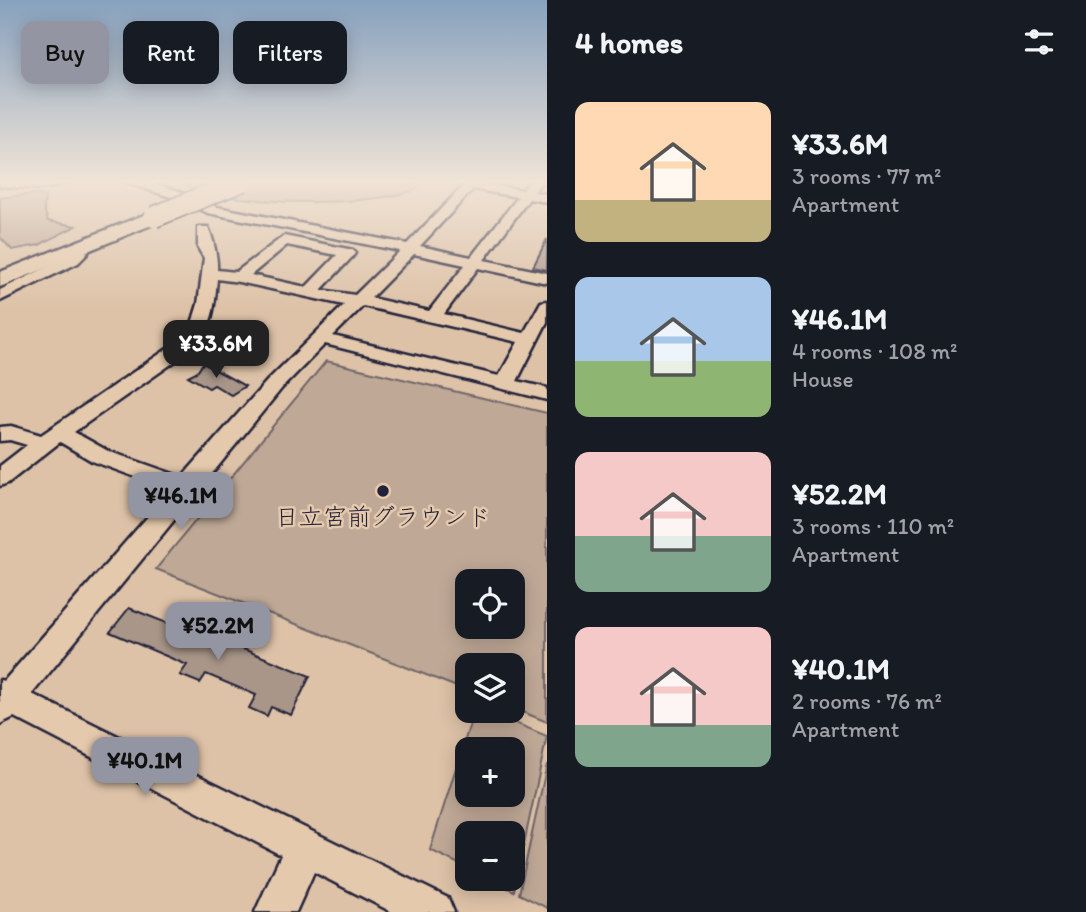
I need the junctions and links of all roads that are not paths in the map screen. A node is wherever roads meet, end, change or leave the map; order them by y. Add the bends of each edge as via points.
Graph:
1 (140, 224) edge
2 (287, 224) edge
3 (434, 224) edge
4 (505, 224) edge
5 (204, 230) dead end
6 (76, 250) junction
7 (409, 250) junction
8 (475, 264) junction
9 (210, 274) junction
10 (239, 277) junction
11 (547, 278) edge
12 (0, 280) edge
13 (310, 292) junction
14 (0, 296) edge
15 (359, 300) junction
16 (547, 306) edge
17 (433, 317) junction
18 (321, 338) junction
19 (528, 339) junction
20 (505, 384) junction
21 (547, 394) edge
22 (0, 434) edge
23 (51, 438) junction
24 (0, 478) edge
25 (188, 488) junction
26 (3, 700) edge
27 (305, 846) junction
28 (275, 912) edge
29 (434, 912) edge

1 - 6 highway, bridge
2 - 7 street
3 - 7 street
4 - 8 street
5 - 9 street
6 - 12 highway
6 - 14 street via 81,253 73,260
7 - 8 street
7 - 15 street
8 - 11 street
8 - 17 street
9 - 10 street
9 - 23 street via 198,332 184,347
10 - 13 street
10 - 13 street via 284,240 348,253
13 - 15 street
15 - 17 street
15 - 18 street
16 - 19 street
17 - 19 street
18 - 20 street
18 - 25 street via 275,384
19 - 20 street
20 - 21 street
22 - 23 street
23 - 24 street
23 - 25 street
25 - 26 street
26 - 27 street
27 - 28 street
27 - 29 street

